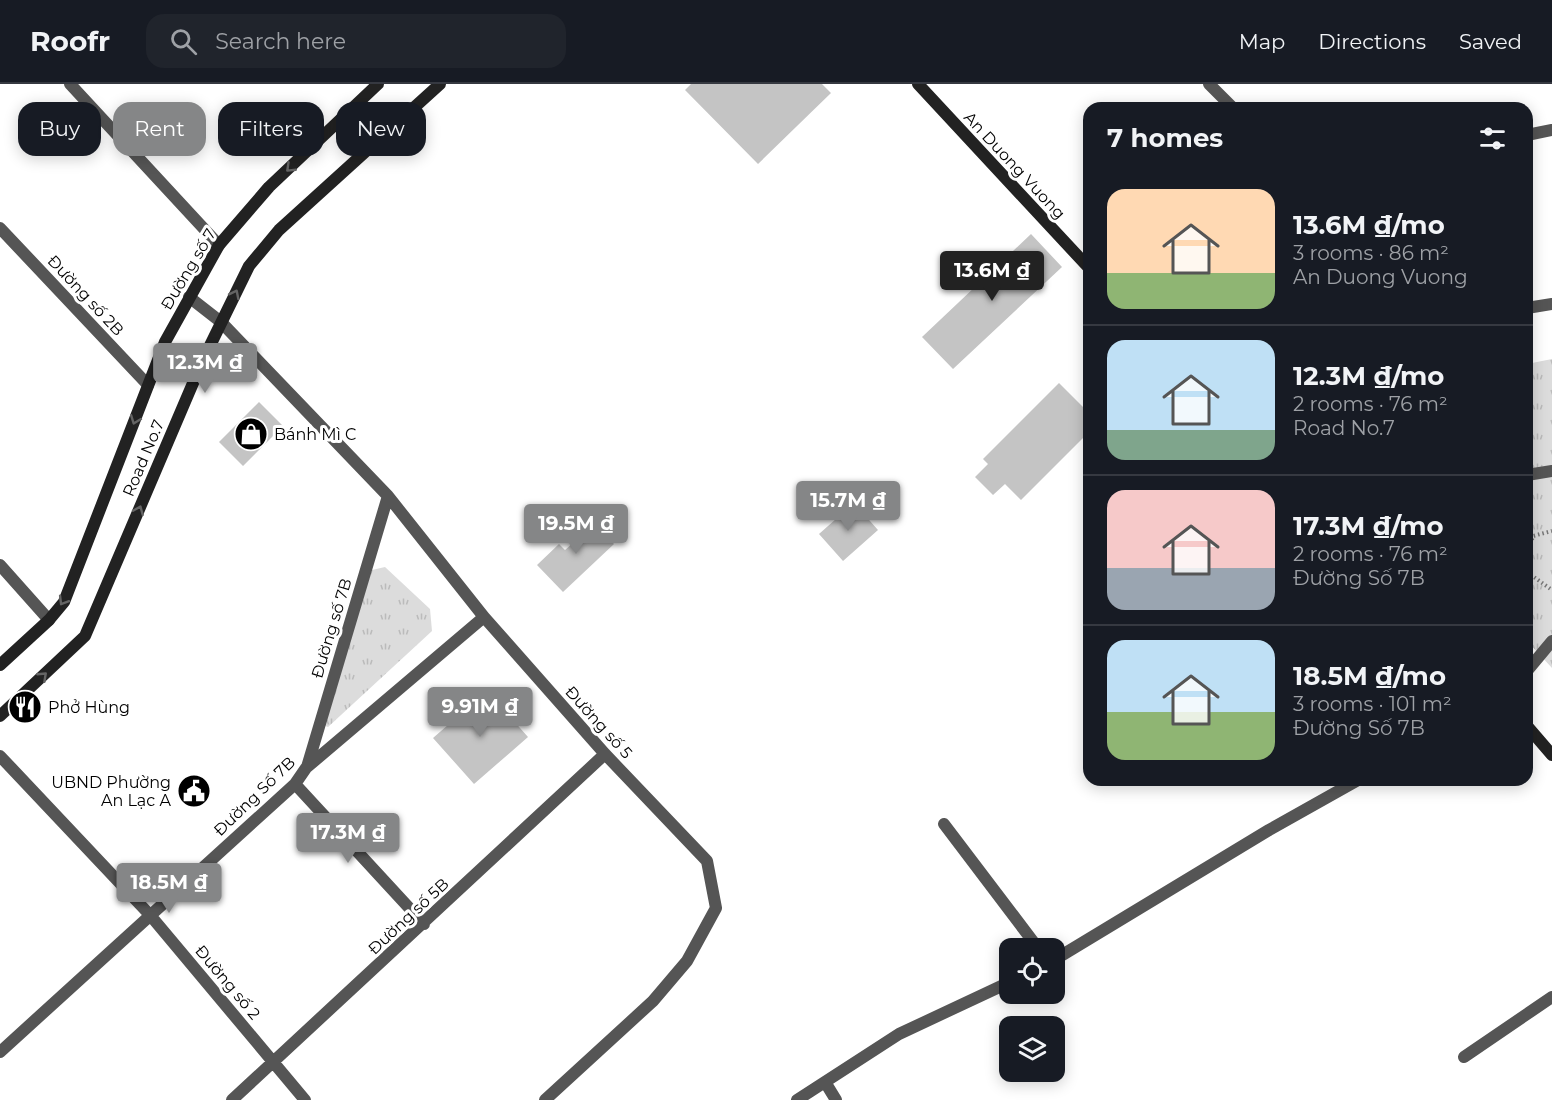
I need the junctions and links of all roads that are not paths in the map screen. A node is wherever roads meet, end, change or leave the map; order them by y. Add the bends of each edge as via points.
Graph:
1 (70, 84) edge
2 (378, 84) edge
3 (440, 84) edge
4 (918, 84) edge
5 (1209, 84) edge
6 (1227, 102) edge
7 (1552, 130) edge
8 (1533, 134) edge
9 (0, 228) edge
10 (219, 245) junction
11 (1083, 262) edge
12 (189, 297) junction
13 (1552, 303) edge
14 (1533, 307) edge
15 (221, 322) junction
16 (148, 385) junction
17 (1552, 471) edge
18 (1533, 474) edge
19 (388, 496) junction
20 (0, 565) edge
21 (484, 617) junction
22 (49, 620) junction
23 (1552, 641) edge
24 (1533, 664) edge
25 (0, 665) edge
26 (0, 716) edge
27 (1533, 733) edge
28 (605, 754) junction
29 (1552, 755) edge
30 (0, 756) edge
31 (306, 768) junction
32 (295, 784) junction
33 (1347, 786) edge
34 (944, 824) dead end
35 (150, 915) junction
36 (424, 924) junction
37 (1030, 938) edge
38 (1065, 953) edge
39 (999, 987) edge
40 (1552, 997) edge
41 (0, 1052) edge
42 (1464, 1057) dead end
43 (274, 1062) junction
44 (825, 1082) junction
45 (232, 1100) edge
46 (305, 1100) edge
47 (545, 1100) edge
48 (797, 1100) edge
49 (836, 1100) edge

1 - 10 street
2 -> 10 main road, Đường số 7 via 269,187
15 -> 3 main road, Road No.7 via 249,266 279,230
4 - 11 main road, An Duong Vuong
5 - 6 street
7 - 8 street
9 - 16 street, Đường số 2B
10 - 12 main road, Đường số 7
12 - 15 street, Đường số 5
12 - 16 main road, Đường số 7
13 - 14 street
15 - 19 street, Đường số 5
26 -> 15 main road, Road No.7 via 85,636
16 -> 22 main road, Đường số 7 via 64,602
17 - 18 street
19 - 21 street, Đường số 5
19 - 31 street, Đường số 7B
20 - 22 street
21 - 28 street, Đường số 5
21 - 31 street, Đường Số 7B
22 - 25 main road, Đường số 7
23 - 24 street
27 - 29 main road
28 - 36 street, Đường số 5B
28 - 47 street, Đường số 5 via 707,861 716,908 687,961 652,1001
30 - 35 street, Đường số 2
31 - 32 street, Đường Số 7B
32 - 35 street, Đường Số 7B
32 - 36 street
33 - 38 street
34 - 37 street
35 - 41 street, Đường Số 7B
35 - 43 street, Đường số 2
36 - 43 street, Đường số 5B
39 - 44 street via 899,1034
40 - 42 street
43 - 45 street, Đường số 5B
43 - 46 street, Đường số 2
44 - 48 street
44 - 49 street

